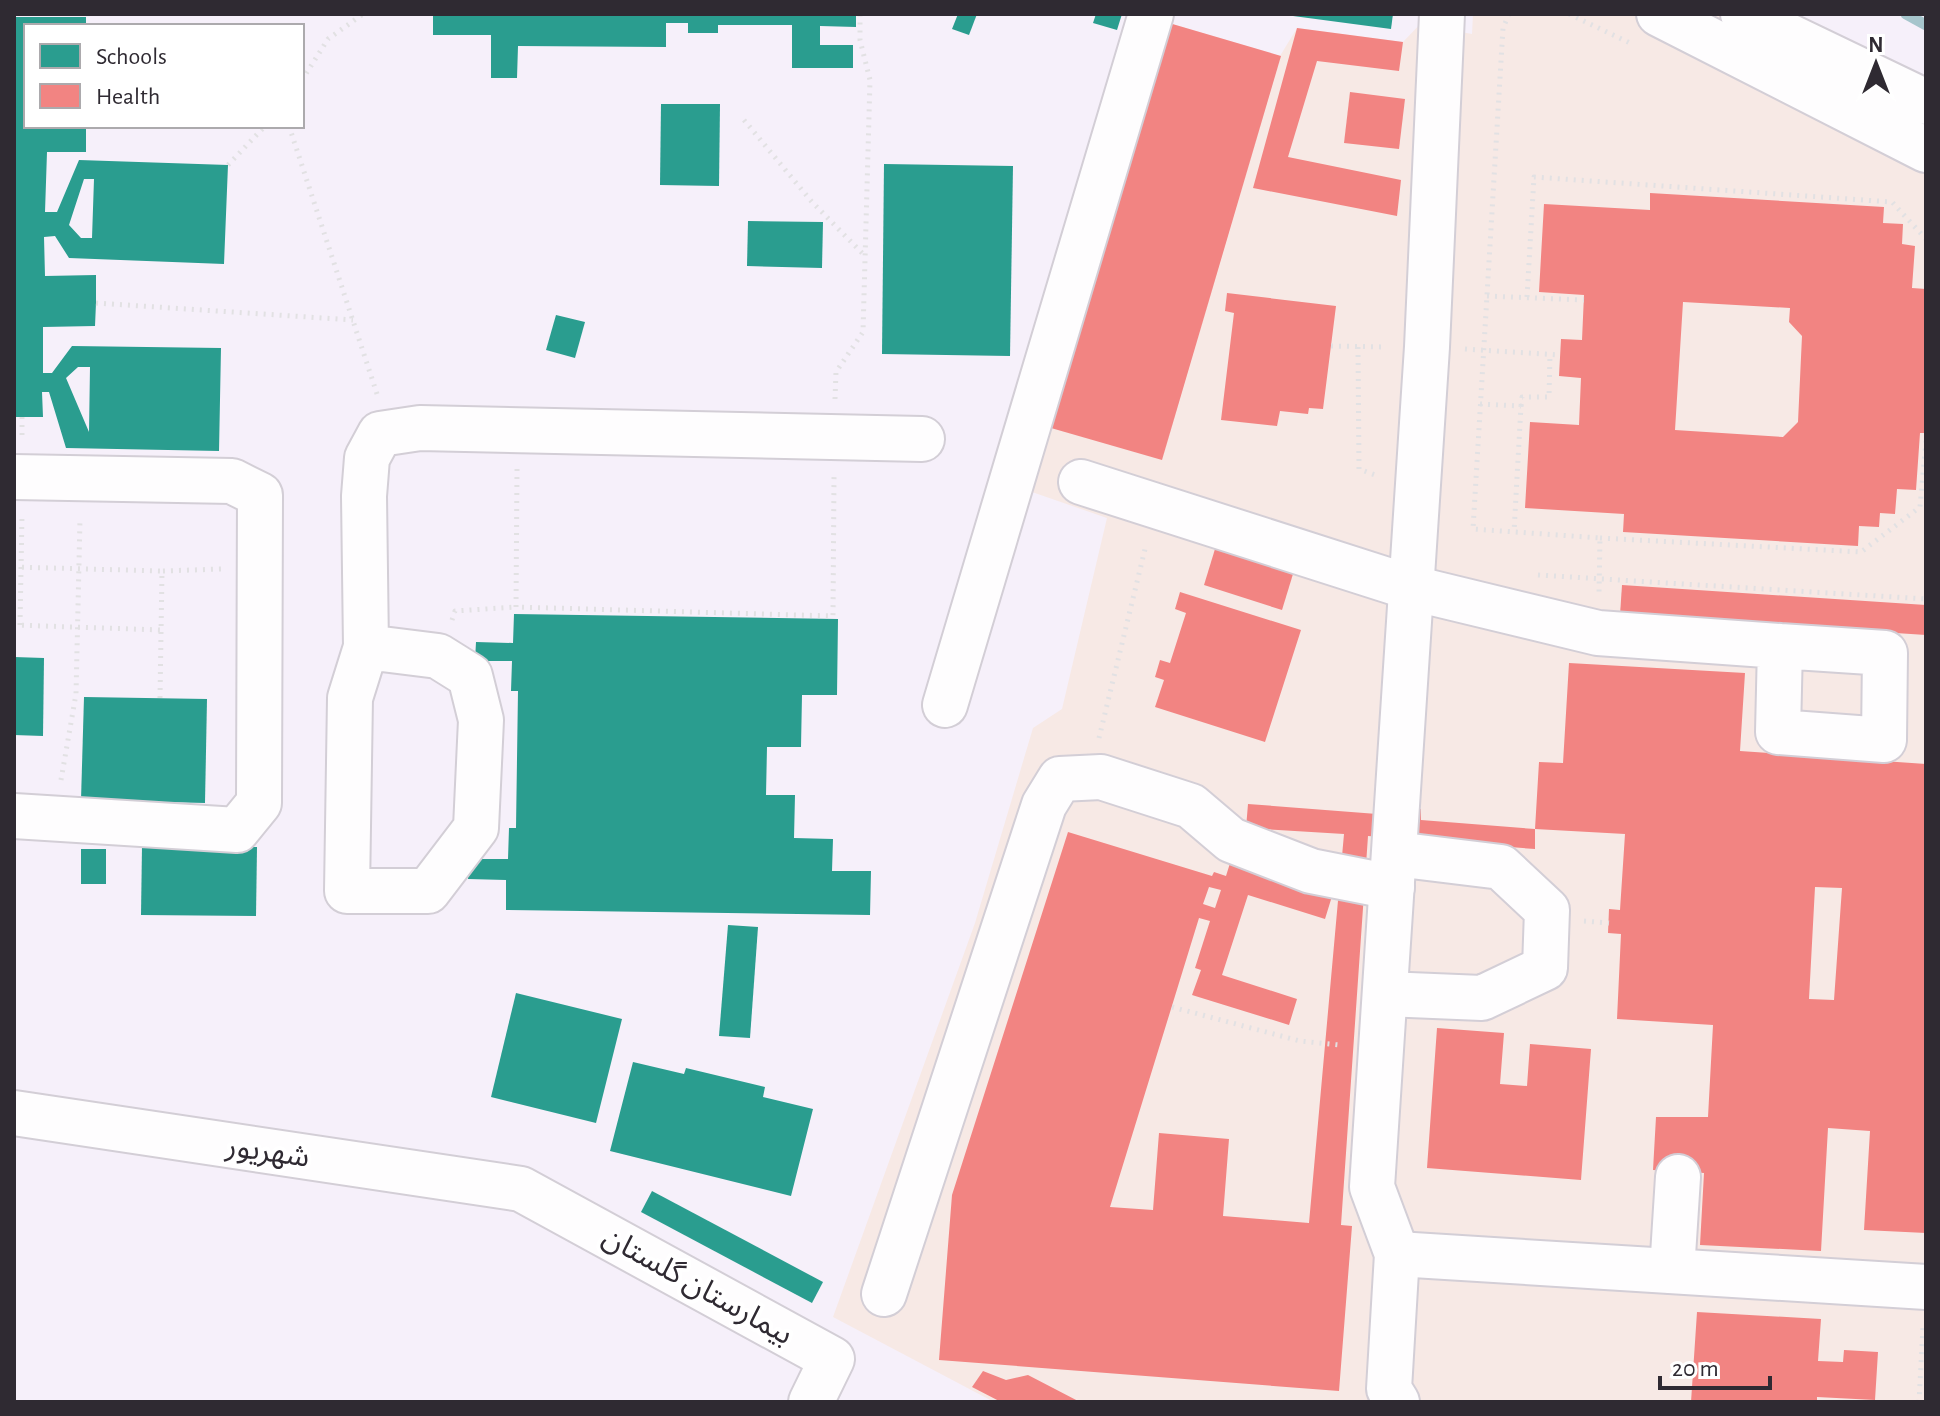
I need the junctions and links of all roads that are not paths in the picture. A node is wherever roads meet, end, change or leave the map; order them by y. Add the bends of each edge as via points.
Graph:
1 (1151, 14) edge
2 (1442, 14) edge
3 (1659, 14) edge
4 (1743, 14) edge
5 (1926, 102) edge
6 (1926, 150) edge
7 (922, 439) dead end
8 (14, 477) edge
9 (1081, 482) dead end
10 (1412, 588) junction
11 (1780, 646) dead end
12 (366, 647) junction
13 (945, 705) dead end
14 (34, 818) edge
15 (1394, 870) junction
16 (1385, 994) junction
17 (14, 1113) edge
18 (1678, 1177) dead end
19 (521, 1189) joint
20 (1397, 1254) junction
21 (1672, 1271) junction
22 (1926, 1287) edge
23 (884, 1294) dead end
24 (811, 1402) edge
25 (1397, 1402) edge

1 - 13 street
2 - 10 street
3 - 6 street
4 - 5 street
7 - 12 street via 420,428 380,434 367,458
8 - 14 street via 232,481 260,495 259,803 237,830
9 - 10 street
10 - 11 street via 1598,633
10 - 15 street
12 - 12 street via 350,698 347,891 428,891 476,828 481,720 470,676 438,656
15 - 16 street
15 - 16 street via 1501,867 1547,910 1545,968 1482,998
15 - 23 street via 1311,871 1231,840 1191,806 1101,777 1060,779 1044,805
16 - 20 street via 1372,1187
17 - 19 street, شهریور
18 - 21 street
19 - 24 street, بیمارستان گلستان via 832,1359
20 - 21 street
20 - 25 street via 1389,1389
21 - 22 street

